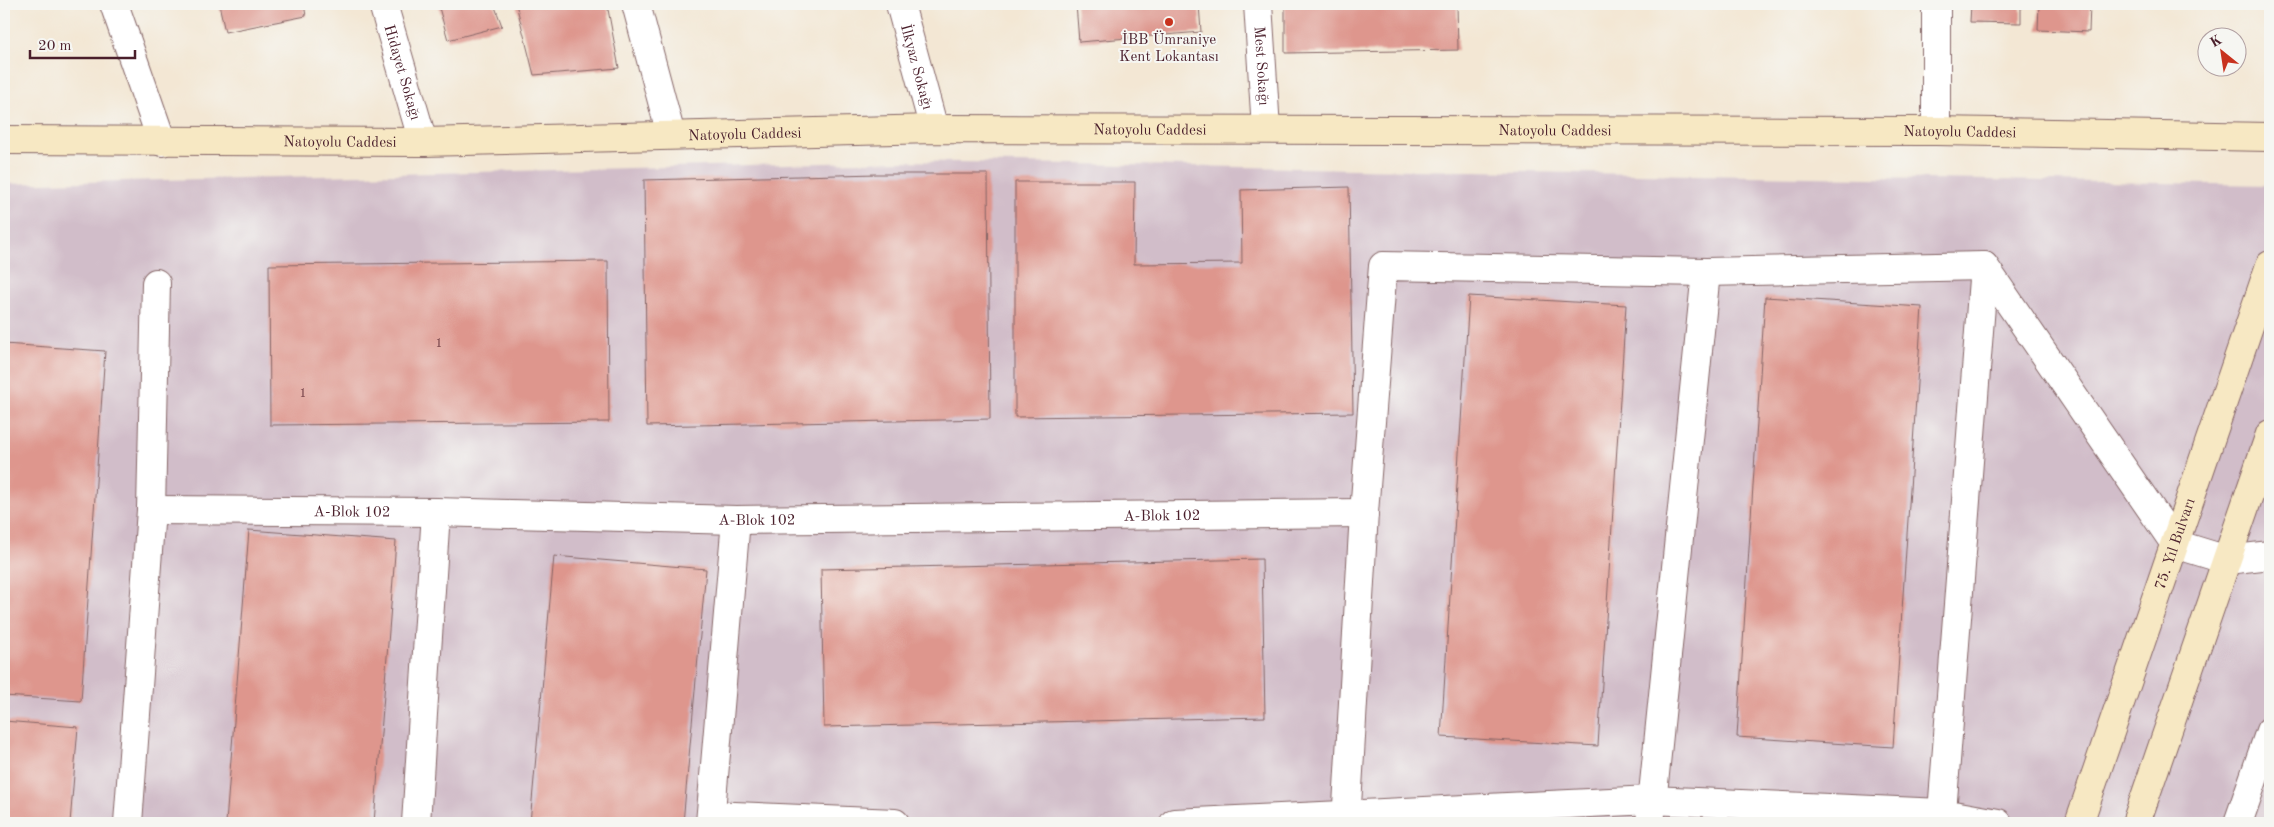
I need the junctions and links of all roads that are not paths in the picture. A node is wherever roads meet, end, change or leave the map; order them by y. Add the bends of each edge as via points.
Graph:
1 (114, 4) edge
2 (383, 4) edge
3 (636, 4) edge
4 (900, 4) edge
5 (1258, 4) edge
6 (1936, 4) edge
7 (934, 129) junction
8 (1266, 129) junction
9 (1936, 131) junction
10 (671, 135) junction
11 (4, 136) edge
12 (2270, 137) edge
13 (4, 140) edge
14 (31, 140) junction
15 (162, 142) junction
16 (423, 142) junction
17 (2270, 265) edge
18 (1984, 266) junction
19 (1706, 272) junction
20 (156, 283) dead end
21 (2270, 434) edge
22 (151, 510) junction
23 (436, 512) junction
24 (1364, 512) junction
25 (736, 520) junction
26 (2175, 544) junction
27 (2270, 555) edge
28 (2227, 560) junction
29 (2270, 731) edge
30 (1651, 812) edge
31 (1942, 813) junction
32 (711, 819) edge
33 (1347, 819) edge
34 (128, 823) edge
35 (416, 823) edge
36 (895, 823) edge
37 (1174, 823) edge
38 (1998, 823) edge
39 (2079, 823) edge
40 (2136, 823) edge
41 (2238, 823) edge

1 - 15 street
2 - 16 street, Hidayet Sokağı
3 - 10 street
4 - 7 street, İlkyaz Sokağı
5 - 8 street, Mest Sokağı
6 - 9 street
7 - 8 main road, Natoyolu Caddesi
7 - 10 main road, Natoyolu Caddesi
8 - 9 main road, Natoyolu Caddesi
9 - 12 main road, Natoyolu Caddesi
10 - 16 main road, Natoyolu Caddesi
11 - 14 main road, Natoyolu Caddesi
13 - 14 main road, Natoyolu Caddesi
14 - 15 main road, Natoyolu Caddesi
15 - 16 main road, Natoyolu Caddesi
17 - 26 main road, 75. Yıl Bulvarı
18 - 19 street
18 - 26 street
18 - 31 street
19 - 24 street via 1383,266
19 - 30 street
20 - 22 street
21 - 28 main road
22 - 23 street, A-Blok 102
22 - 34 street
23 - 25 street, A-Blok 102
23 - 35 street
24 - 25 street, A-Blok 102
24 - 33 street
25 - 32 street
26 - 28 street
26 - 39 main road, 75. Yıl Bulvarı
27 - 28 street
28 - 40 main road
29 - 41 street
30 - 31 street
30 - 33 street
31 - 38 street
32 - 36 street
33 - 37 street

